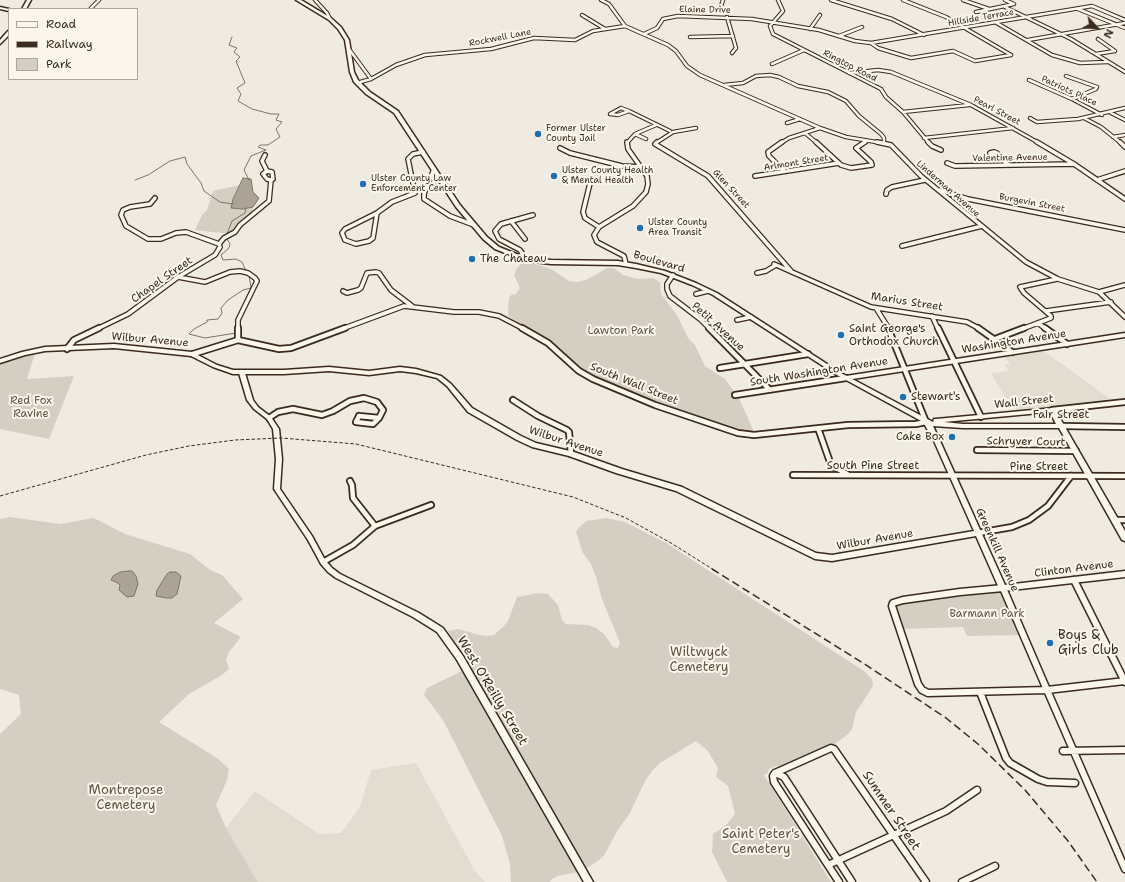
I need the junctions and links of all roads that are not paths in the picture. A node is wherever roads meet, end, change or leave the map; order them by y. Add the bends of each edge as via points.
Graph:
1 (99, 0) edge
2 (298, 0) edge
3 (315, 0) edge
4 (601, 0) edge
5 (723, 0) edge
6 (778, 0) edge
7 (831, 0) edge
8 (903, 0) edge
9 (963, 0) edge
10 (1005, 0) edge
11 (721, 6) dead end
12 (1004, 7) junction
13 (90, 8) dead end
14 (1077, 8) junction
15 (991, 9) junction
16 (976, 12) dead end
17 (582, 15) dead end
18 (820, 16) dead end
19 (727, 17) junction
20 (1026, 17) junction
21 (330, 19) junction
22 (994, 22) junction
23 (1125, 22) edge
24 (773, 23) junction
25 (1114, 24) junction
26 (626, 27) junction
27 (862, 27) dead end
28 (810, 28) junction
29 (964, 28) junction
30 (1125, 28) edge
31 (605, 29) junction
32 (8, 33) edge
33 (644, 34) junction
34 (1060, 34) junction
35 (925, 35) junction
36 (733, 36) junction
37 (839, 36) junction
38 (690, 37) dead end
39 (1098, 39) dead end
40 (1028, 40) junction
41 (871, 42) junction
42 (0, 43) edge
43 (349, 49) junction
44 (804, 50) junction
45 (732, 53) dead end
46 (1096, 54) junction
47 (1107, 62) junction
48 (772, 64) dead end
49 (1125, 72) edge
50 (849, 73) junction
51 (1066, 76) dead end
52 (371, 79) junction
53 (1029, 80) dead end
54 (357, 83) junction
55 (723, 85) junction
56 (1072, 99) junction
57 (971, 105) junction
58 (1125, 108) edge
59 (629, 111) junction
60 (903, 112) junction
61 (1111, 113) junction
62 (1102, 115) junction
63 (1030, 118) dead end
64 (1084, 118) junction
65 (800, 119) junction
66 (1125, 120) edge
67 (787, 123) dead end
68 (656, 125) junction
69 (696, 128) dead end
70 (820, 128) junction
71 (1013, 128) junction
72 (671, 131) junction
73 (805, 133) junction
74 (634, 134) junction
75 (1125, 134) edge
76 (1113, 137) junction
77 (924, 138) junction
78 (646, 139) dead end
79 (867, 141) junction
80 (884, 143) junction
81 (560, 148) dead end
82 (1125, 148) edge
83 (940, 150) dead end
84 (423, 152) junction
85 (265, 155) dead end
86 (997, 155) dead end
87 (839, 163) junction
88 (947, 163) dead end
89 (1074, 164) junction
90 (1009, 165) junction
91 (642, 167) junction
92 (434, 169) junction
93 (267, 171) junction
94 (784, 171) junction
95 (1125, 171) edge
96 (755, 176) dead end
97 (591, 179) dead end
98 (271, 180) junction
99 (926, 180) junction
100 (1097, 180) junction
101 (937, 189) junction
102 (886, 194) dead end
103 (155, 198) dead end
104 (1125, 198) edge
105 (377, 213) junction
106 (533, 216) dead end
107 (511, 221) junction
108 (474, 225) junction
109 (982, 226) junction
110 (599, 227) junction
111 (1125, 230) edge
112 (525, 239) dead end
113 (219, 244) junction
114 (902, 246) dead end
115 (521, 257) junction
116 (782, 260) junction
117 (626, 264) junction
118 (775, 264) junction
119 (757, 273) dead end
120 (673, 275) junction
121 (798, 275) junction
122 (178, 277) junction
123 (1058, 278) junction
124 (1125, 285) edge
125 (342, 291) dead end
126 (708, 291) junction
127 (1099, 292) junction
128 (696, 294) dead end
129 (1111, 302) junction
130 (412, 306) junction
131 (876, 308) junction
132 (1046, 311) junction
133 (932, 316) junction
134 (751, 317) junction
135 (1125, 317) edge
136 (737, 320) dead end
137 (1038, 323) junction
138 (1125, 335) edge
139 (995, 339) junction
140 (238, 340) junction
141 (1067, 344) junction
142 (67, 349) junction
143 (1012, 352) junction
144 (193, 354) junction
145 (808, 354) junction
146 (0, 361) edge
147 (954, 361) junction
148 (745, 363) junction
149 (720, 368) dead end
150 (905, 369) junction
151 (242, 373) junction
152 (846, 378) junction
153 (769, 389) junction
154 (735, 394) dead end
155 (513, 400) dead end
156 (1125, 402) edge
157 (1052, 410) junction
158 (981, 417) junction
159 (269, 418) junction
160 (379, 418) dead end
161 (926, 422) junction
162 (1062, 426) junction
163 (1125, 427) edge
164 (818, 428) junction
165 (977, 450) dead end
166 (1076, 451) junction
167 (572, 454) junction
168 (793, 475) dead end
169 (851, 475) junction
170 (953, 475) junction
171 (1071, 476) junction
172 (1090, 476) junction
173 (1125, 476) edge
174 (350, 481) dead end
175 (431, 505) dead end
176 (1115, 520) junction
177 (1125, 520) edge
178 (375, 526) junction
179 (978, 533) junction
180 (1125, 538) edge
181 (324, 562) junction
182 (1125, 574) edge
183 (1074, 580) junction
184 (1003, 588) junction
185 (1125, 681) edge
186 (1047, 690) junction
187 (980, 692) junction
188 (1125, 750) edge
189 (1062, 751) dead end
190 (1073, 751) junction
191 (775, 773) junction
192 (1075, 783) dead end
193 (977, 790) dead end
194 (893, 834) junction
195 (838, 861) junction
196 (828, 866) junction
197 (995, 866) dead end
198 (1125, 869) edge
199 (589, 882) edge
200 (839, 882) edge
201 (852, 882) edge
202 (926, 882) edge
203 (962, 882) edge

1 - 13 street
2 - 21 main road
3 - 21 street
4 - 26 street via 609,4
5 - 11 street
6 - 24 street via 783,11
7 - 35 street via 887,17
8 - 29 street via 941,14
9 - 15 street
10 - 12 street via 1012,2 1013,5
12 - 15 street
12 - 20 street
14 - 20 street, Hillside Terrace
14 - 23 street, Hillside Terrace via 1094,6
14 - 25 street
15 - 16 street
17 - 31 street
18 - 28 street
19 - 24 street, Elaine Drive
19 - 33 street, Elaine Drive via 670,17 661,20 657,28
19 - 36 street
20 - 22 street, Hillside Terrace
20 - 34 street
21 - 43 main road via 345,35
22 - 29 street, Hillside Terrace
22 - 40 street
23 - 25 street
24 - 28 street, Elaine Drive
24 - 44 street, Ringtop Road via 770,29 773,34
25 - 30 street
25 - 34 street
26 - 31 street, Rockwell Lane
26 - 33 street, Linderman Avenue
27 - 37 street
28 - 37 street, Elaine Drive
29 - 35 street, Hillside Terrace
29 - 41 street via 1011,54 975,61 958,52 950,51 911,58 877,48
31 - 52 street, Rockwell Lane via 590,31 574,40 534,38 491,49 425,55 396,65
32 - 42 main road
33 - 55 street, Linderman Avenue via 676,51 689,68
34 - 40 street
34 - 46 street
35 - 41 street, Hillside Terrace
36 - 38 street
36 - 45 street via 736,48
37 - 41 street, Elaine Drive
39 - 46 street via 1115,51
40 - 47 street via 1048,53 1072,62
43 - 52 street
43 - 54 main road via 352,72
44 - 48 street
44 - 50 street, Ringtop Road
46 - 47 street
47 - 49 street
50 - 57 street, Pearl Street via 878,70 891,72
50 - 60 street, Ringtop Road via 881,89 886,98
51 - 56 street via 1097,87
52 - 54 street, Rockwell Lane
53 - 56 street, Patriots Place
54 - 84 main road, Boulevard via 396,112
55 - 65 street, Linderman Avenue
55 - 80 street via 743,83 761,75 773,75 798,86 828,92 846,101 881,134
56 - 62 street, Patriots Place
57 - 60 street
57 - 71 street, Pearl Street
58 - 61 street
59 - 59 street via 621,108 610,114 618,115
59 - 68 street
60 - 77 street, Ringtop Road
61 - 62 street
61 - 66 street
62 - 64 street
63 - 64 street via 1036,122
64 - 76 street
65 - 67 street
65 - 70 street, Linderman Avenue
68 - 72 street
68 - 74 street
69 - 72 street
70 - 73 street
70 - 79 street, Linderman Avenue
71 - 77 street
71 - 89 street, Pearl Street
72 - 116 street, Glen Street via 655,144 708,176
73 - 87 street
73 - 94 street via 789,138 767,153
74 - 78 street
74 - 91 street via 627,146
75 - 76 street
76 - 82 street
77 - 83 street, Ringtop Road
79 - 80 street, Linderman Avenue
79 - 87 street via 856,148 872,164 851,168
80 - 99 street, Linderman Avenue via 894,148
81 - 91 street via 570,153 622,166
84 - 92 main road, Boulevard
84 - 105 street via 413,154 408,159 415,193 392,202
85 - 93 street via 262,161
86 - 90 street
87 - 94 street, Arlmont Street
88 - 90 street, Valentine Avenue via 955,166
89 - 90 street, Valentine Avenue
89 - 100 street, Pearl Street
91 - 110 street via 648,184 642,198
92 - 108 main road, Boulevard
92 - 108 street via 424,199 450,216
93 - 98 street via 272,172
93 - 98 street via 263,174
94 - 96 street, Arlmont Street
95 - 100 street
97 - 110 street via 583,212 585,218
98 - 113 street, Chapel Street via 267,203
99 - 101 street, Linderman Avenue
99 - 102 street via 892,187
100 - 104 street, Pearl Street
101 - 109 street, Linderman Avenue
101 - 111 street, Burgevin Street via 968,199
103 - 113 street via 150,204 121,211 126,226 148,239 161,239 186,232
105 - 105 street via 345,229 343,236 348,242 356,244 369,241 373,238
106 - 107 street
107 - 112 street
107 - 115 street via 498,226 495,234 520,250
108 - 115 main road, Boulevard via 491,243 504,252
109 - 114 street
109 - 123 street, Linderman Avenue via 1026,262
110 - 117 street via 594,233 597,242 624,256
113 - 122 street, Chapel Street via 215,255
115 - 117 main road, Boulevard via 551,262
116 - 118 street
116 - 121 street, Glen Street
117 - 120 main road, Boulevard
118 - 119 street via 766,271
118 - 121 street, Marius Street
120 - 126 main road, Boulevard
120 - 148 street, Petit Avenue via 667,284 670,296 700,319
121 - 131 street, Marius Street
122 - 140 street via 205,282 230,272 240,271 255,278 257,281 238,320
122 - 142 street, Chapel Street via 138,308 78,338 69,344
123 - 127 street, Linderman Avenue
123 - 132 street via 1020,287
124 - 127 street
125 - 130 street via 346,293 358,290 367,273 376,272 391,290
126 - 128 street
126 - 134 main road, Boulevard
127 - 129 street, Linderman Avenue
129 - 132 street
129 - 135 street, Linderman Avenue
130 - 140 street, South Wall Street via 400,307 291,348 279,349
130 - 164 street, South Wall Street via 454,312 486,312 499,316 548,343 587,376 655,405 726,430 754,435
131 - 133 street, Marius Street
131 - 150 street, Greenkill Avenue via 892,334
132 - 137 street via 1051,318
133 - 139 street, Marius Street via 967,322
133 - 147 street
134 - 136 street
134 - 145 main road, Boulevard
137 - 139 street
137 - 141 street
138 - 141 street, Washington Avenue
139 - 143 street, Marius Street
140 - 144 street, South Wall Street
141 - 143 street, Washington Avenue
142 - 144 main road, Wilbur Avenue via 122,347
142 - 146 main road, Wilbur Avenue via 39,350
143 - 147 street, Washington Avenue
144 - 151 main road, Wilbur Avenue via 222,369
145 - 148 street
145 - 152 main road, Boulevard
147 - 150 street, Washington Avenue
147 - 158 street
148 - 149 street
148 - 153 street, Petit Avenue
150 - 152 street, South Washington Avenue
150 - 161 street, Greenkill Avenue
151 - 159 street, West O'Reilly Street via 250,400
151 - 167 main road, Wilbur Avenue via 329,369 369,372 400,369 428,373 444,381 470,410 509,434 534,445
152 - 153 street, South Washington Avenue
152 - 161 main road, Boulevard
153 - 154 street, South Washington Avenue
155 - 167 street via 567,430
156 - 157 street, Wall Street
157 - 158 main road, Wall Street
157 - 162 main road
158 - 161 main road, Wall Street
159 - 160 street via 278,412 293,409 322,415 350,401 364,398 381,406 383,410
159 - 181 street, West O'Reilly Street via 277,435 277,489
161 - 162 main road, Fair Street via 939,425
161 - 164 street, South Wall Street
161 - 170 main road, Greenkill Avenue
162 - 163 street, Fair Street
162 - 166 main road
164 - 169 street via 831,465
165 - 166 street, Schryver Court
166 - 172 main road
167 - 179 main road, Wilbur Avenue via 691,494 815,556 832,558
168 - 169 street, South Pine Street
169 - 170 street, South Pine Street
170 - 171 street, Pine Street
170 - 179 main road, Greenkill Avenue
171 - 172 street, Pine Street
171 - 179 street via 1048,506 1030,520 1012,527
172 - 173 street, Pine Street
172 - 176 main road
174 - 178 street via 353,498
175 - 178 street
176 - 177 street
176 - 180 main road
178 - 181 street via 353,545
179 - 184 main road, Greenkill Avenue
181 - 199 street, West O'Reilly Street via 338,576 416,615 440,630 460,658
182 - 183 main road, Clinton Avenue
183 - 184 main road, Clinton Avenue
183 - 185 street
184 - 186 street, Greenkill Avenue
184 - 187 street via 903,600 893,603 892,606 922,690 928,693
185 - 186 street
186 - 187 street
186 - 190 street, Greenkill Avenue
187 - 192 street via 1010,763 1047,782
188 - 190 street
189 - 190 street
190 - 198 street, Greenkill Avenue
191 - 194 street, Summer Street via 831,748 834,749
191 - 195 street via 784,777
191 - 196 street via 774,782
193 - 194 street via 946,811
194 - 195 street
194 - 202 street, Summer Street
195 - 196 street
195 - 201 street
196 - 200 street
197 - 203 street

